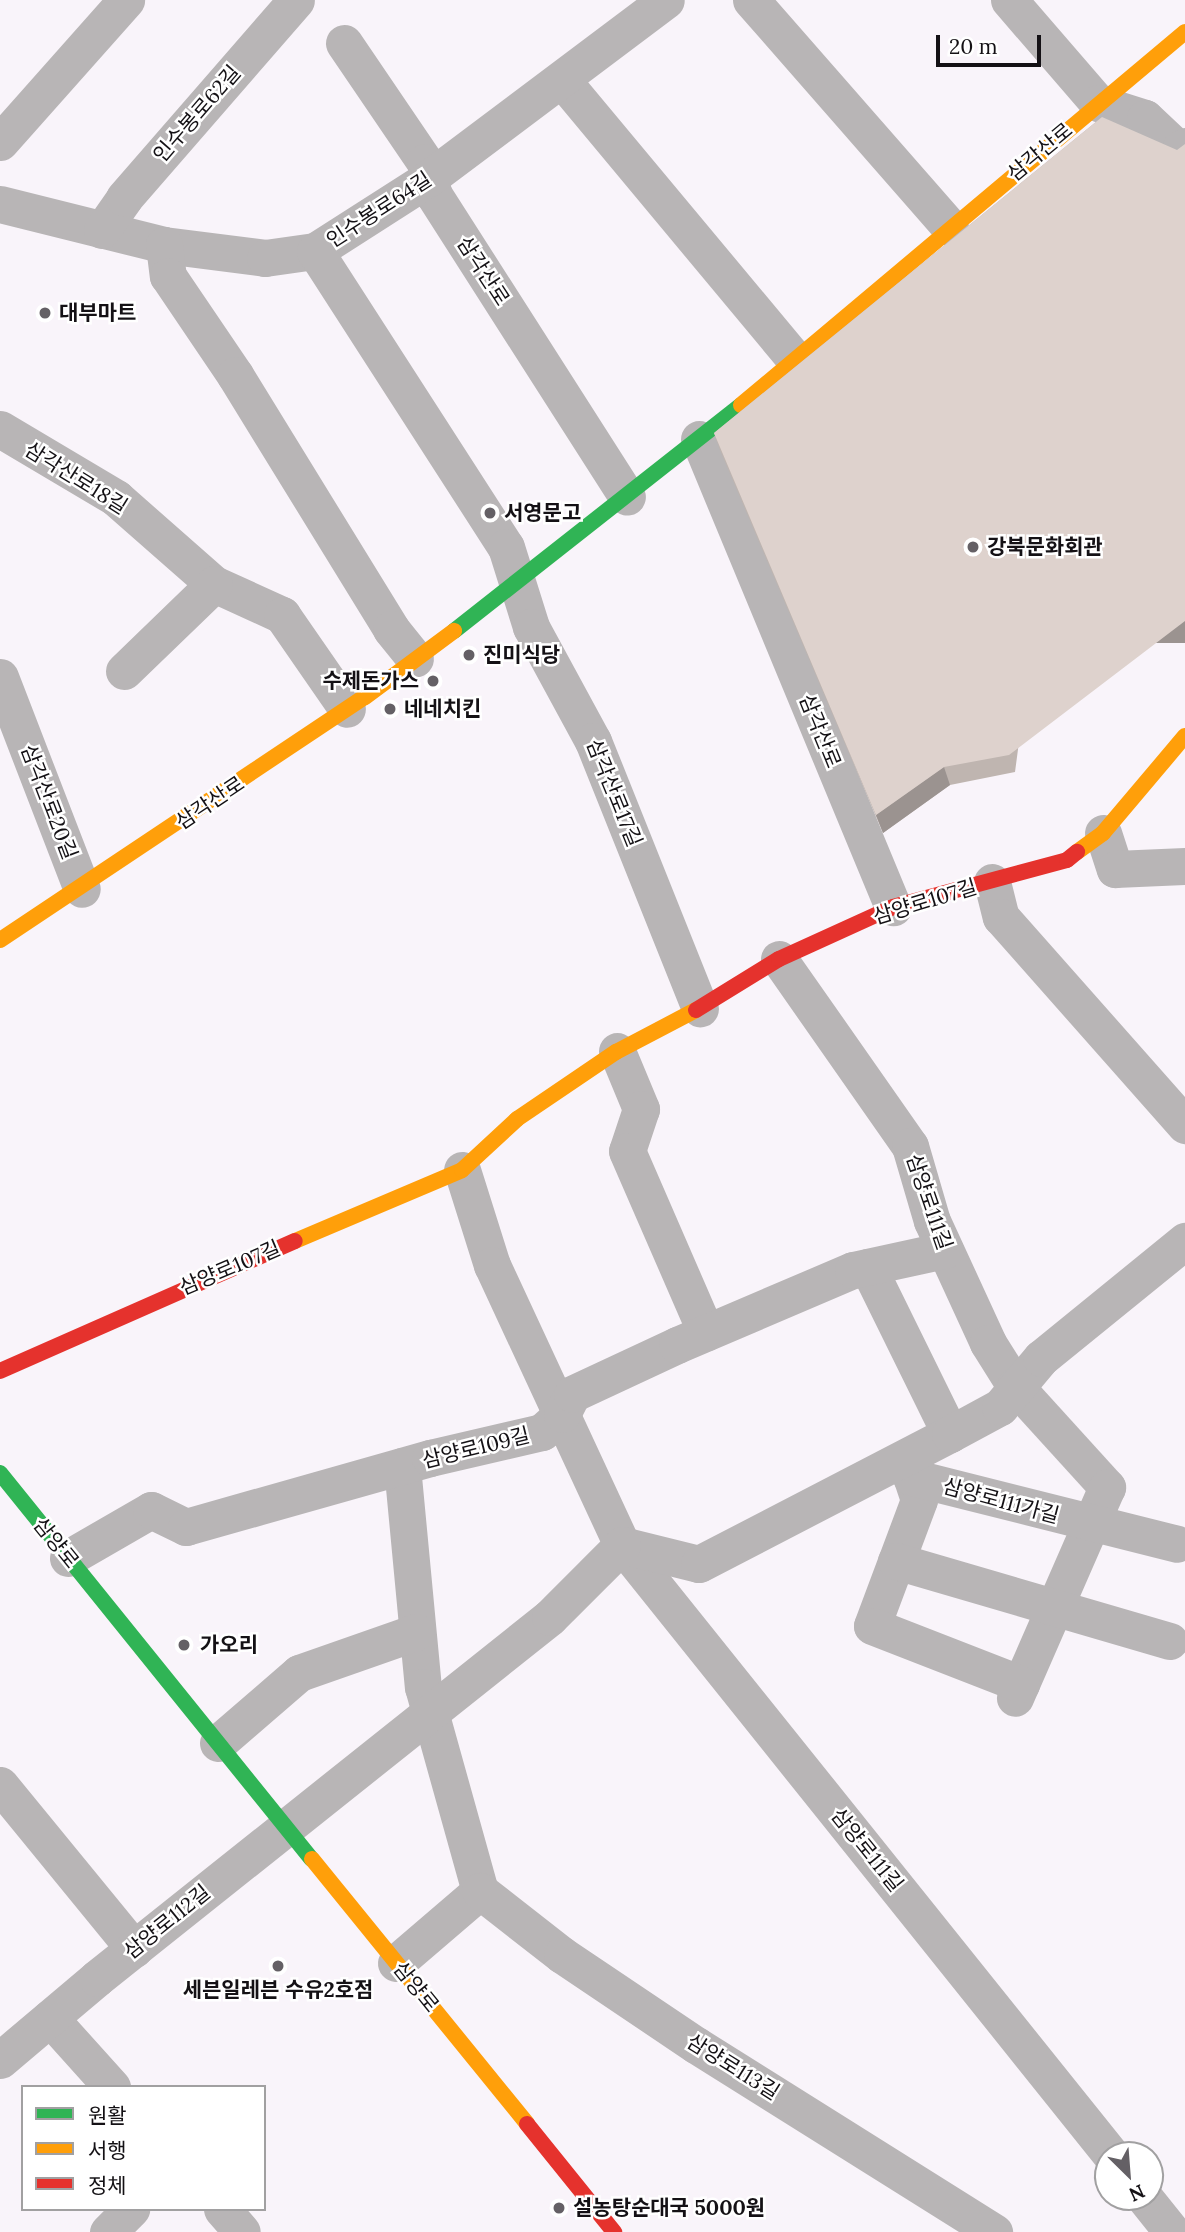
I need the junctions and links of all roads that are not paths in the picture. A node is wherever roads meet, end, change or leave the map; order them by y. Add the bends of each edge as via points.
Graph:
1 (126, 0) edge
2 (296, 0) edge
3 (666, 0) edge
4 (751, 0) edge
5 (1009, 0) edge
6 (1185, 32) edge
7 (344, 43) dead end
8 (564, 81) junction
9 (1098, 103) junction
10 (0, 142) edge
11 (1185, 146) edge
12 (429, 178) junction
13 (0, 204) edge
14 (950, 228) junction
15 (102, 230) junction
16 (164, 245) junction
17 (315, 251) junction
18 (796, 361) junction
19 (0, 429) edge
20 (699, 439) junction
21 (627, 497) junction
22 (520, 582) junction
23 (214, 584) junction
24 (415, 659) junction
25 (124, 671) dead end
26 (0, 677) edge
27 (347, 709) junction
28 (1185, 736) edge
29 (1103, 833) junction
30 (1185, 866) edge
31 (992, 882) junction
32 (82, 889) junction
33 (893, 907) junction
34 (0, 940) edge
35 (779, 959) junction
36 (700, 1008) junction
37 (617, 1051) junction
38 (1185, 1125) edge
39 (461, 1170) junction
40 (1183, 1247) edge
41 (945, 1250) junction
42 (868, 1267) junction
43 (706, 1333) junction
44 (0, 1371) edge
45 (1014, 1386) junction
46 (562, 1414) junction
47 (950, 1434) junction
48 (402, 1466) junction
49 (908, 1468) junction
50 (0, 1474) edge
51 (1090, 1524) junction
52 (1177, 1544) dead end
53 (622, 1545) junction
54 (68, 1559) junction
55 (896, 1561) junction
56 (1054, 1610) junction
57 (415, 1632) junction
58 (1170, 1641) dead end
59 (433, 1712) junction
60 (218, 1743) junction
61 (0, 1785) edge
62 (286, 1828) junction
63 (480, 1891) junction
64 (134, 1949) junction
65 (396, 1963) junction
66 (50, 2018) junction
67 (0, 2060) edge
68 (110, 2085) edge
69 (1100, 2141) edge
70 (129, 2211) edge
71 (224, 2211) edge
72 (1155, 2211) edge
73 (107, 2232) edge
74 (242, 2232) edge
75 (614, 2232) edge
76 (994, 2232) edge
77 (1172, 2232) edge

1 - 10 street
2 - 15 street, 인수봉로62길 via 124,198
3 - 8 street, 인수봉로64길
4 - 14 street
5 - 9 street
6 - 9 street, 삼각산로
7 - 12 street, 삼각산로 via 425,162
8 - 12 street, 인수봉로64길
8 - 18 street
9 - 11 street via 1145,118 1180,150
9 - 14 street, 삼각산로
12 - 17 street, 인수봉로64길
12 - 21 street, 삼각산로 via 434,195
13 - 15 street, 인수봉로64길
14 - 18 street, 삼각산로
15 - 16 street, 인수봉로64길
16 - 17 street, 인수봉로64길 via 265,258
16 - 24 street via 168,276
17 - 22 street via 506,547
18 - 20 street, 삼각산로
19 - 23 street, 삼각산로18길 via 116,498
20 - 21 street, 삼각산로
20 - 33 street, 삼각산로
21 - 22 street, 삼각산로
22 - 24 street, 삼각산로
22 - 36 street, 삼각산로17길 via 531,626 593,741
23 - 25 street
23 - 27 street, 삼각산로18길 via 282,615
24 - 27 street, 삼각산로
26 - 32 street, 삼각산로20길
27 - 32 street, 삼각산로
28 - 29 street, 삼양로107길
29 - 30 street via 1115,869
29 - 31 street, 삼양로107길 via 1067,860
31 - 33 street, 삼양로107길
31 - 38 street via 1001,917
32 - 34 street, 삼각산로
33 - 35 street, 삼양로107길
35 - 36 street, 삼양로107길
35 - 41 street, 삼양로111길 via 910,1146
36 - 37 street, 삼양로107길
37 - 39 street, 삼양로107길 via 517,1119
37 - 43 street via 641,1109 627,1151
39 - 44 street, 삼양로107길 via 121,1314
39 - 46 street via 492,1265
40 - 45 street via 1041,1358
41 - 42 street, 삼양로109길
41 - 45 street, 삼양로111길 via 988,1343
42 - 43 street, 삼양로109길
42 - 47 street
43 - 46 street, 삼양로109길 via 572,1394
45 - 47 street via 1000,1407
45 - 51 street, 삼양로111가길 via 1107,1487
46 - 48 street, 삼양로109길 via 542,1432
46 - 53 street
47 - 49 street
48 - 54 street, 삼양로109길 via 186,1527 151,1510
48 - 57 street
49 - 51 street, 삼양로111가길
49 - 53 street via 699,1564
49 - 55 street via 919,1500
50 - 54 street, 삼양로
51 - 52 street
51 - 56 street, 삼양로111가길
53 - 59 street via 550,1617
53 - 69 street, 삼양로111길
54 - 60 street, 삼양로
55 - 56 street
55 - 56 street, 삼양로111가길 via 872,1626 1018,1691
56 - 58 street
57 - 59 street via 423,1687
57 - 60 street via 299,1673
59 - 62 street
59 - 63 street
60 - 62 street, 삼양로
61 - 64 street
62 - 64 street, 삼양로112길
62 - 65 street, 삼양로
63 - 65 street
63 - 76 street, 삼양로113길 via 562,1955 696,2045
64 - 66 street, 삼양로112길
65 - 75 street, 삼양로
66 - 67 street, 삼양로112길
66 - 68 street
70 - 73 street
71 - 74 street
72 - 77 street

